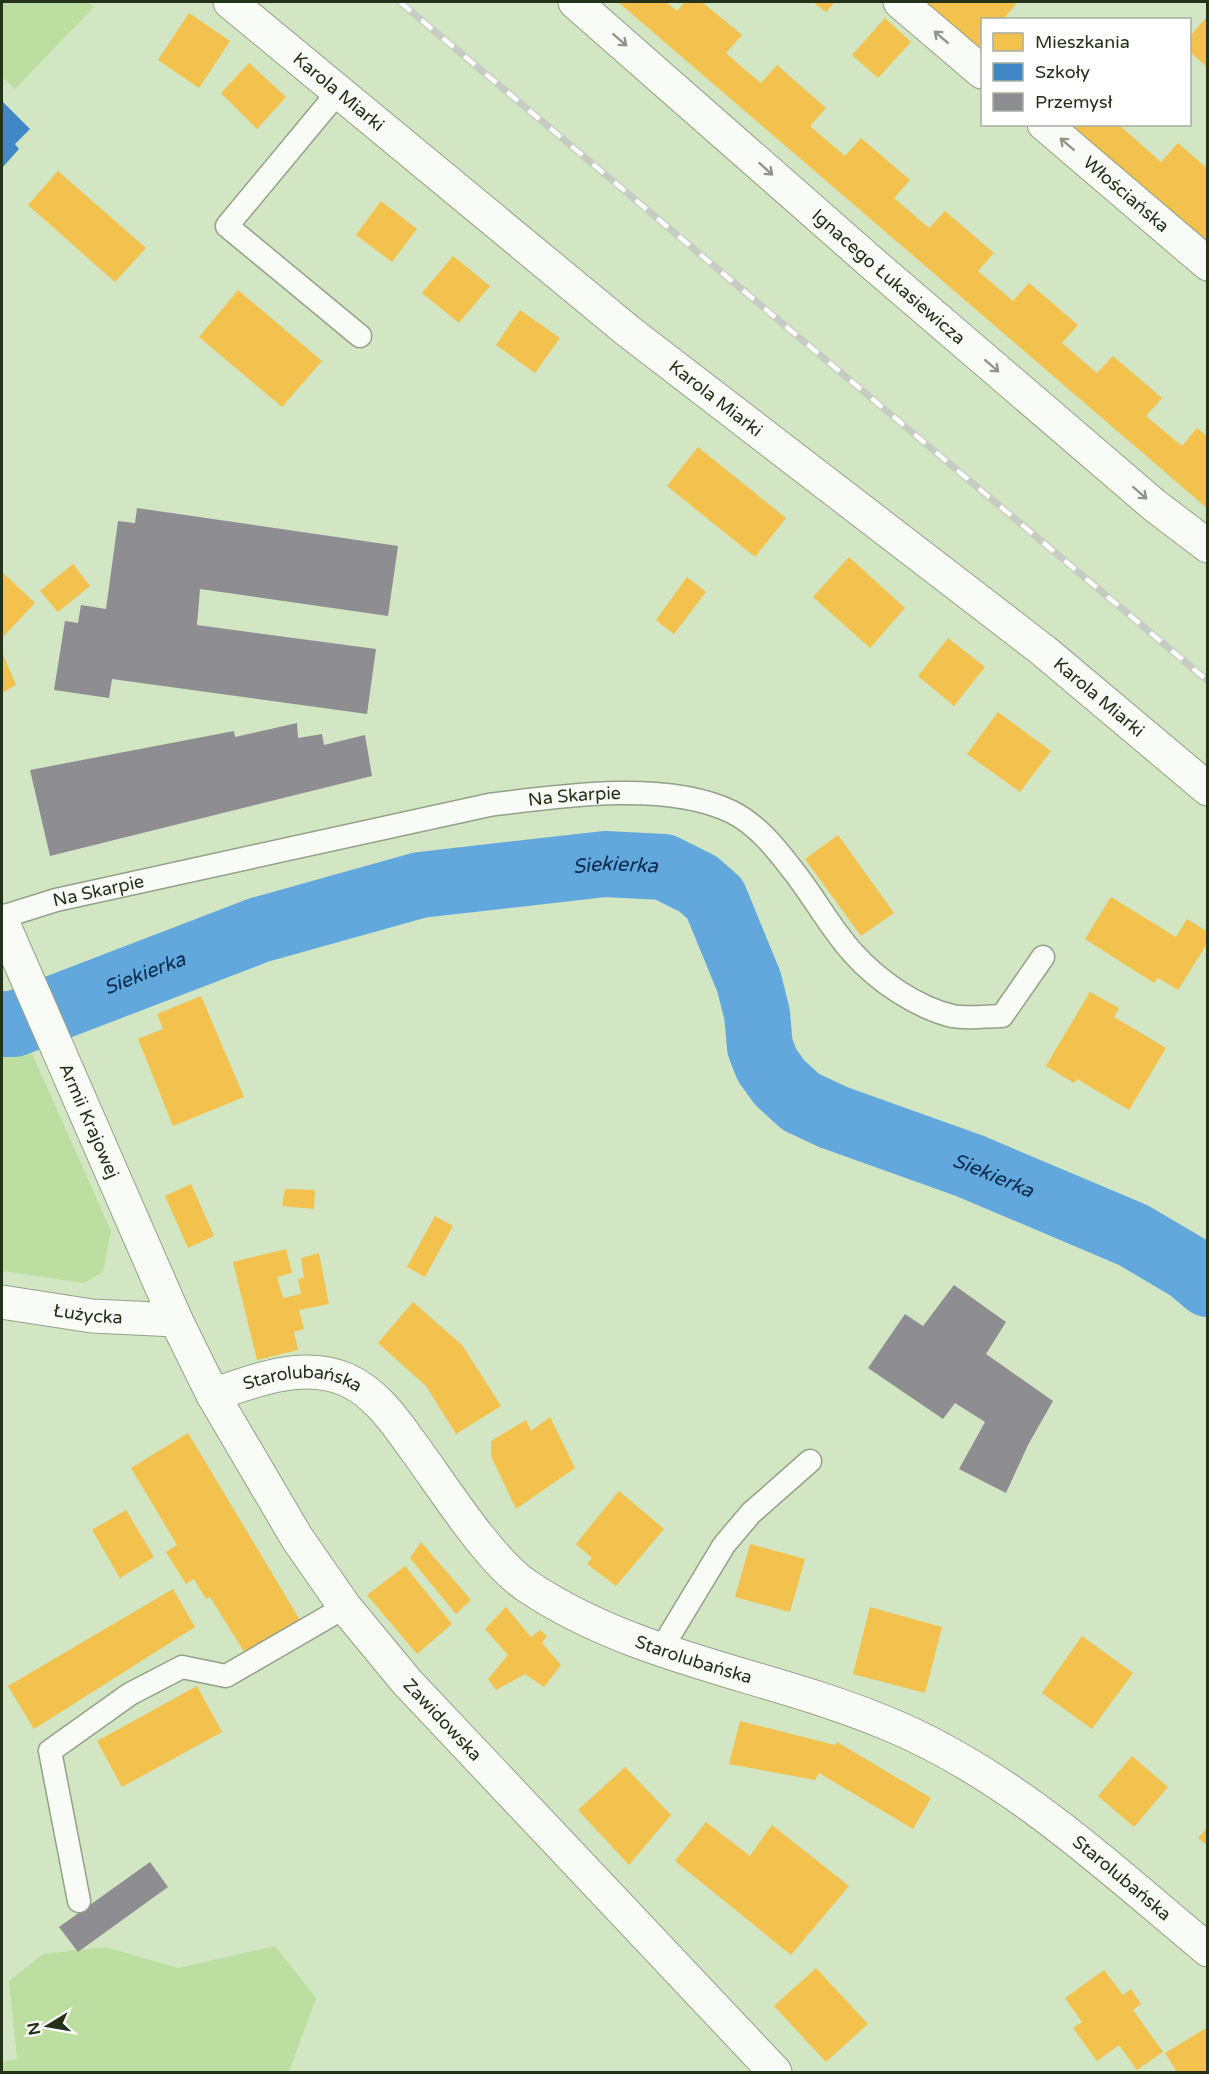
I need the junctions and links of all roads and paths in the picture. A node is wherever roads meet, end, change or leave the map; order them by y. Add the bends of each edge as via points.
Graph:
1 (230, 2) edge
2 (575, 2) edge
3 (900, 2) edge
4 (981, 71) edge
5 (339, 91) junction
6 (1046, 126) edge
7 (1208, 264) edge
8 (360, 336) dead end
9 (1208, 546) edge
10 (1208, 789) edge
11 (2, 917) edge
12 (2, 921) edge
13 (1043, 957) dead end
14 (2, 1302) edge
15 (176, 1320) junction
16 (213, 1395) junction
17 (810, 1461) dead end
18 (345, 1607) junction
19 (660, 1651) junction
20 (79, 1901) dead end
21 (1208, 1950) edge
22 (775, 2073) edge

1 - 5 street, Karola Miarki
2 -> 9 street, Ignacego Łukasiewicza via 1154,506
4 -> 3 street
5 - 8 lane via 227,226
5 - 10 street, Karola Miarki via 628,331 1044,651
7 -> 6 street, Włościańska
11 - 13 lane, Na Skarpie via 56,900 479,807 559,796 625,793 696,801 733,813 750,825 770,842 853,953 921,1005 954,1016 1002,1016
12 - 15 street, Armii Krajowej
14 - 15 street, Łużycka via 92,1316
15 - 16 street, Zawidowska
16 - 18 street, Zawidowska via 297,1538
16 - 19 street, Starolubańska via 251,1381 302,1372 327,1373 348,1380 365,1390 393,1418 507,1569 526,1586
17 - 19 lane via 751,1513 724,1545
18 - 20 lane via 226,1676 182,1666 130,1694 50,1751
18 - 22 street, Zawidowska via 407,1682
19 - 21 street, Starolubańska via 818,1697 934,1744 984,1773 1062,1828

